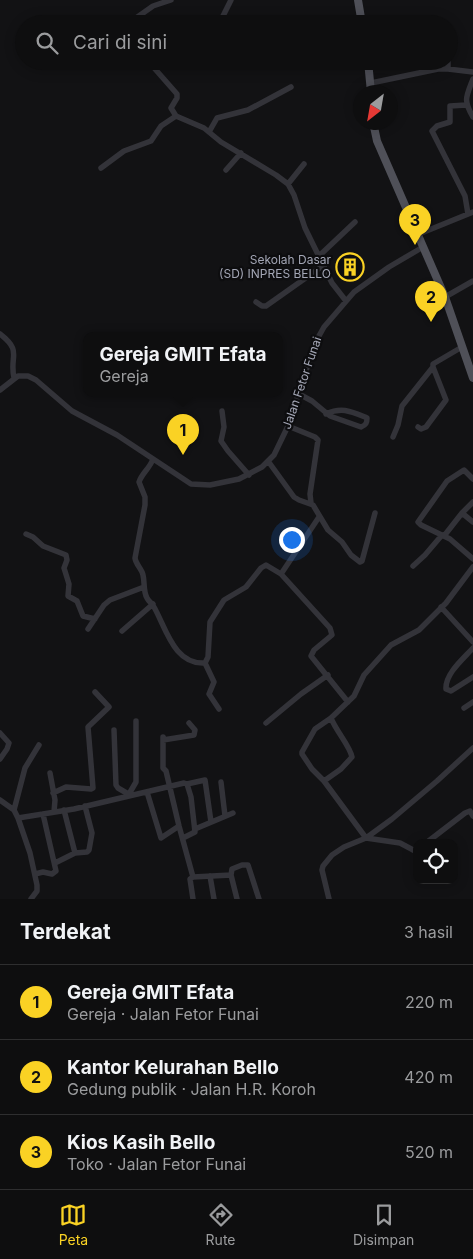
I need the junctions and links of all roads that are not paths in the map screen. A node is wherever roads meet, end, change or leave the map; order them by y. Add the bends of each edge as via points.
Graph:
1 (171, 0) edge
2 (231, 0) edge
3 (358, 0) edge
4 (141, 15) edge
5 (224, 15) edge
6 (360, 15) edge
7 (156, 70) edge
8 (369, 70) edge
9 (440, 70) edge
10 (456, 70) edge
11 (473, 72) edge
12 (473, 79) edge
13 (371, 83) joint
14 (292, 87) dead end
15 (466, 105) junction
16 (176, 116) junction
17 (473, 117) edge
18 (375, 130) edge
19 (209, 132) junction
20 (241, 153) junction
21 (304, 164) dead end
22 (102, 168) dead end
23 (226, 170) dead end
24 (288, 184) junction
25 (470, 213) edge
26 (355, 222) dead end
27 (419, 234) junction
28 (423, 247) junction
29 (319, 256) junction
30 (324, 265) junction
31 (473, 282) edge
32 (445, 297) junction
33 (346, 300) junction
34 (256, 302) dead end
35 (0, 334) edge
36 (462, 347) junction
37 (433, 367) junction
38 (14, 378) junction
39 (473, 378) edge
40 (0, 390) edge
41 (300, 394) junction
42 (222, 411) dead end
43 (326, 414) junction
44 (288, 426) junction
45 (418, 427) dead end
46 (393, 437) dead end
47 (153, 460) junction
48 (268, 461) junction
49 (249, 475) junction
50 (473, 479) edge
51 (473, 502) edge
52 (311, 504) junction
53 (375, 513) dead end
54 (462, 513) junction
55 (319, 517) junction
56 (473, 522) edge
57 (26, 534) dead end
58 (443, 535) junction
59 (473, 559) edge
60 (413, 566) dead end
61 (472, 569) edge
62 (281, 574) junction
63 (144, 587) junction
64 (153, 604) junction
65 (441, 607) junction
66 (95, 619) junction
67 (88, 628) dead end
68 (122, 632) dead end
69 (473, 642) edge
70 (473, 648) edge
71 (205, 663) junction
72 (328, 675) junction
73 (473, 677) edge
74 (95, 692) dead end
75 (348, 702) junction
76 (473, 702) edge
77 (219, 708) dead end
78 (464, 708) dead end
79 (331, 718) junction
80 (136, 721) dead end
81 (189, 723) dead end
82 (266, 723) dead end
83 (114, 730) dead end
84 (0, 733) edge
85 (39, 745) dead end
86 (473, 748) edge
87 (0, 759) edge
88 (50, 773) dead end
89 (324, 781) junction
90 (221, 782) dead end
91 (187, 784) junction
92 (169, 787) junction
93 (147, 792) junction
94 (54, 793) junction
95 (130, 795) junction
96 (0, 800) edge
97 (85, 806) junction
98 (14, 810) junction
99 (64, 810) junction
100 (54, 812) junction
101 (233, 813) dead end
102 (43, 814) junction
103 (225, 816) junction
104 (473, 816) edge
105 (18, 818) junction
106 (211, 822) junction
107 (179, 826) junction
108 (194, 828) junction
109 (183, 838) junction
110 (366, 838) junction
111 (431, 839) edge
112 (413, 850) edge
113 (75, 853) junction
114 (55, 864) junction
115 (35, 874) junction
116 (231, 875) junction
117 (210, 876) junction
118 (194, 877) junction
119 (31, 899) edge
120 (193, 899) edge
121 (214, 899) edge
122 (237, 899) edge
123 (259, 899) edge
124 (329, 899) edge

1 - 4 street
2 - 5 street
3 - 6 main road
7 - 16 street via 177,94 171,108
8 - 13 main road
9 - 13 street
10 - 11 street
12 - 15 street
14 - 19 street via 248,110 217,118
15 - 17 street
15 - 25 street via 450,106 450,122 432,131 465,196
16 - 19 street
16 - 22 street via 161,126 151,141 124,150
18 - 27 main road
19 - 20 street
20 - 23 street
20 - 24 street
21 - 24 street
24 - 29 street
25 - 27 street
26 - 29 street
27 - 28 main road
28 - 32 main road
28 - 33 street, Jalan Fetor Funai via 371,279
29 - 30 street
30 - 33 street via 332,283
30 - 34 street via 270,304 263,307
31 - 32 street
32 - 36 main road
33 - 41 street, Jalan Fetor Funai via 320,332
35 - 38 street via 14,347
36 - 37 street via 435,362
36 - 39 main road
37 - 45 street via 446,400 426,427
37 - 46 street via 402,406
38 - 40 street
38 - 47 street, Jalan Fetor Funai via 33,378 72,411 117,435
41 - 43 street via 312,400
41 - 44 street, Jalan Fetor Funai
42 - 49 street via 224,427 221,441
43 - 43 street via 361,427 368,418 340,409
44 - 48 street, Jalan Fetor Funai
44 - 52 street via 318,440
47 - 49 street, Jalan Fetor Funai via 198,486
47 - 63 street via 139,482 145,505 134,558 143,573
48 - 49 street, Jalan Fetor Funai
48 - 52 street via 296,498
50 - 58 street via 464,470 452,476 420,518 420,524
51 - 54 street
52 - 55 street
53 - 55 street via 361,562
54 - 56 street
54 - 58 street
55 - 62 street
57 - 66 street via 43,546 66,555 64,568 69,584 68,596 77,601 84,616
58 - 59 street
58 - 60 street
61 - 65 street
62 - 71 street via 264,565 246,587 224,600 210,620
62 - 72 street via 332,630 332,634 311,656
63 - 64 street via 148,601
63 - 66 street via 110,600
64 - 68 street
64 - 71 street via 170,641 181,654
65 - 69 street
65 - 75 street via 416,632 392,645 364,675
66 - 67 street
70 - 73 street via 456,667 446,689 451,690
71 - 77 street via 214,682 209,694
72 - 75 street
72 - 82 street
74 - 94 street via 109,707 88,726 93,788 66,787
75 - 79 street
76 - 78 street
79 - 89 street via 352,757
79 - 89 street via 313,731 302,753
80 - 95 street via 136,782
81 - 92 street via 195,730 194,735 163,738 163,768
83 - 95 street via 116,785
84 - 87 street via 9,743
85 - 98 street via 25,768
86 - 110 street
88 - 94 street
89 - 110 street
90 - 103 street
91 - 92 street
91 - 106 street via 205,780
91 - 108 street via 192,797
92 - 93 street
92 - 107 street
93 - 95 street
93 - 107 street via 161,838
94 - 100 street
95 - 97 street
96 - 98 street
97 - 99 street
97 - 113 street via 92,834 90,849
98 - 105 street
99 - 100 street
99 - 113 street
100 - 102 street
101 - 103 street
102 - 105 street
102 - 114 street
103 - 106 street
104 - 111 street via 470,811 465,812
105 - 115 street
106 - 108 street
107 - 109 street
108 - 109 street via 194,833
109 - 118 street
110 - 112 street via 400,843
110 - 124 street via 338,850 323,866
113 - 114 street
114 - 115 street via 54,874
115 - 119 street via 38,889
116 - 117 street
116 - 122 street
116 - 123 street via 230,871 235,867 248,865
117 - 118 street
117 - 121 street
118 - 120 street via 190,879

